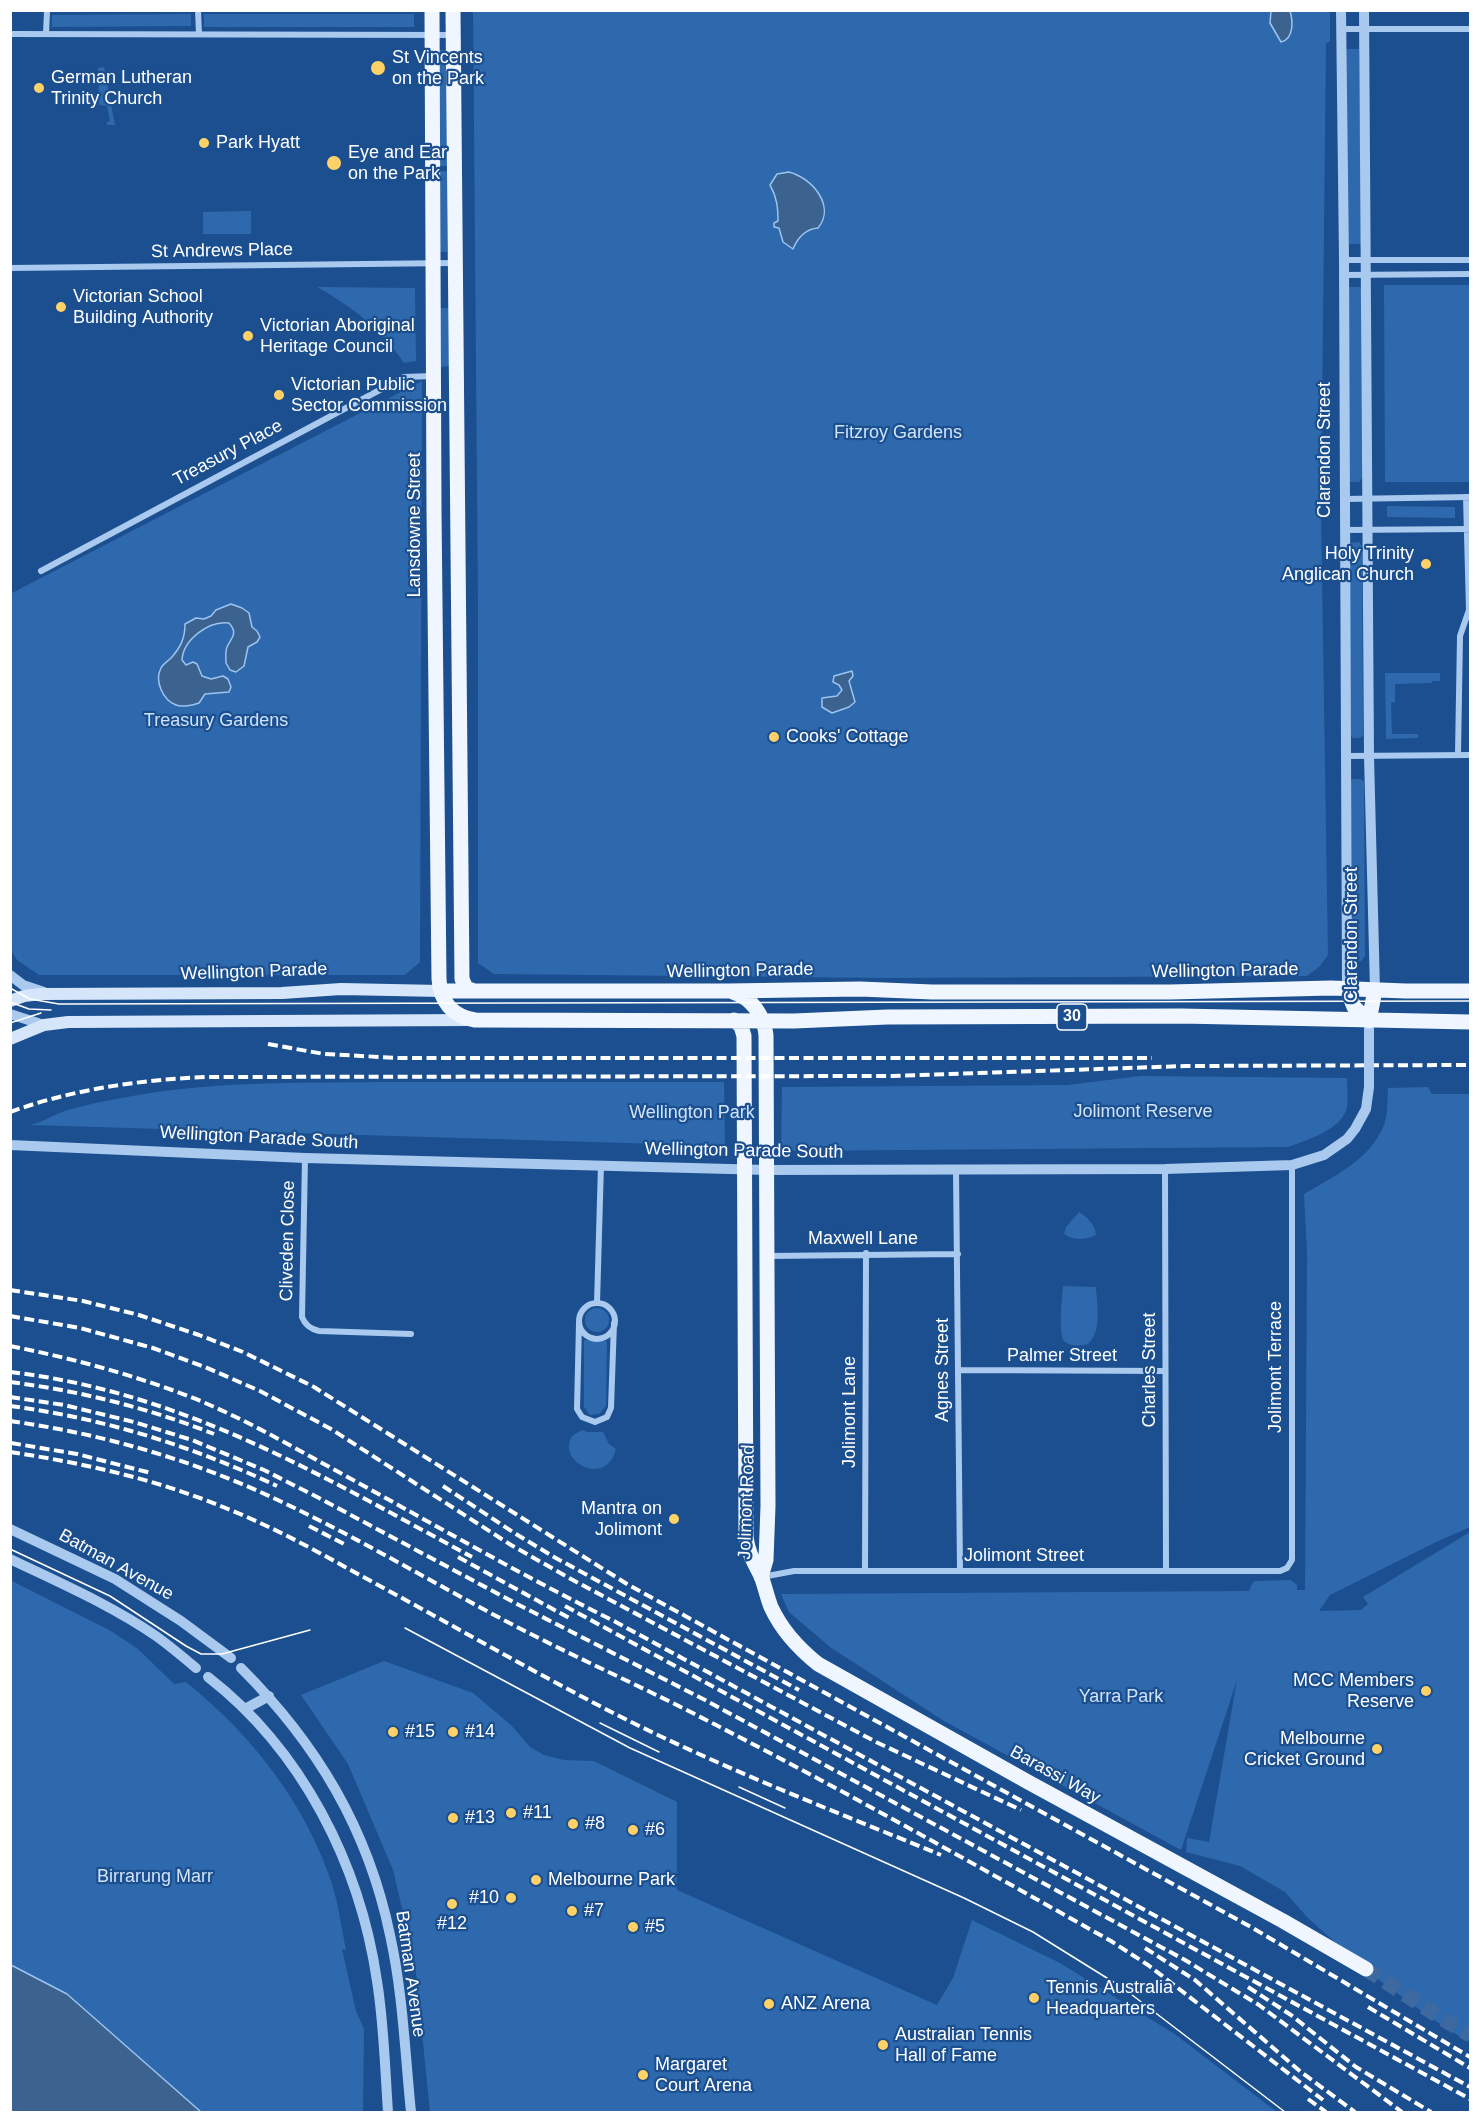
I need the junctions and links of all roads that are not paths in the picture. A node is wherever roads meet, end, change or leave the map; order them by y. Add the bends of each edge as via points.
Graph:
1 (46, 10) edge
2 (51, 10) edge
3 (198, 10) edge
4 (432, 10) edge
5 (453, 10) edge
6 (1341, 10) edge
7 (1364, 10) edge
8 (1341, 29) junction
9 (1364, 29) junction
10 (1470, 29) edge
11 (10, 34) edge
12 (46, 34) junction
13 (199, 34) junction
14 (432, 34) junction
15 (453, 35) junction
16 (1344, 260) junction
17 (1365, 260) junction
18 (1400, 260) junction
19 (1452, 260) junction
20 (1470, 260) edge
21 (433, 263) junction
22 (455, 263) junction
23 (10, 268) edge
24 (1400, 274) junction
25 (1452, 274) junction
26 (1470, 274) edge
27 (1344, 275) junction
28 (1365, 275) junction
29 (434, 376) junction
30 (1468, 497) edge
31 (1367, 498) junction
32 (1345, 499) junction
33 (1469, 529) edge
34 (1345, 530) junction
35 (1367, 530) junction
36 (41, 571) dead end
37 (436, 710) junction
38 (459, 710) junction
39 (1458, 754) junction
40 (1470, 755) edge
41 (1347, 756) junction
42 (1369, 756) junction
43 (10, 975) edge
44 (1347, 989) junction
45 (472, 990) junction
46 (1375, 990) junction
47 (441, 991) junction
48 (728, 991) junction
49 (1470, 991) edge
50 (70, 994) junction
51 (10, 1001) edge
52 (10, 1014) edge
53 (475, 1020) junction
54 (734, 1020) junction
55 (762, 1020) junction
56 (1369, 1021) junction
57 (1470, 1022) edge
58 (44, 1025) junction
59 (10, 1039) edge
60 (10, 1145) edge
61 (305, 1158) junction
62 (602, 1165) junction
63 (1292, 1165) junction
64 (745, 1169) junction
65 (956, 1169) junction
66 (1165, 1169) junction
67 (768, 1170) junction
68 (866, 1253) junction
69 (958, 1254) junction
70 (768, 1256) junction
71 (597, 1303) junction
72 (579, 1323) junction
73 (614, 1323) junction
74 (411, 1334) dead end
75 (958, 1370) junction
76 (1165, 1371) junction
77 (746, 1453) junction
78 (768, 1453) junction
79 (10, 1529) edge
80 (10, 1560) edge
81 (1287, 1568) joint
82 (865, 1570) junction
83 (960, 1571) junction
84 (1166, 1571) junction
85 (761, 1577) junction
86 (231, 1658) dead end
87 (196, 1668) dead end
88 (241, 1668) dead end
89 (208, 1677) dead end
90 (269, 1696) junction
91 (244, 1709) junction
92 (1366, 1969) tunnel mouth
93 (388, 2112) edge
94 (411, 2112) edge

1 - 2 street
1 - 12 street
3 - 13 street
4 - 14 main road, Lansdowne Street
5 - 15 main road
6 - 8 street, Clarendon Street
7 - 9 street, Clarendon Street
8 - 9 street
8 - 16 street, Clarendon Street
9 - 10 street
9 - 17 street, Clarendon Street
11 - 12 street
12 - 13 street
13 - 14 street
14 - 15 street
14 - 21 main road, Lansdowne Street
15 - 22 main road
16 - 17 street
16 - 27 street, Clarendon Street
17 - 18 street
17 - 28 street, Clarendon Street
18 - 19 street
18 - 24 street
19 - 20 street
19 - 25 street
21 - 22 street, St Andrews Place
21 - 23 street, St Andrews Place
21 - 29 main road, Lansdowne Street
22 - 38 main road
24 - 25 street
24 - 28 street
25 - 26 street
27 - 28 street
27 - 32 street, Clarendon Street
28 - 31 street, Clarendon Street
29 - 36 street, Treasury Place via 404,377
29 - 37 main road, Lansdowne Street
30 - 31 street
30 - 33 street
31 - 32 street
31 - 35 street, Clarendon Street
32 - 34 street, Clarendon Street
33 - 35 street
33 - 39 street via 1469,610 1460,636
34 - 35 street
34 - 41 street, Clarendon Street
35 - 42 street, Clarendon Street
37 - 38 main road
37 - 47 main road, Lansdowne Street
38 - 45 main road via 462,979 466,988
39 - 40 street
39 - 42 street
41 - 42 street
41 - 44 street, Clarendon Street
42 - 46 street, Clarendon Street
43 - 50 street via 33,989
44 - 46 main road, Wellington Parade / 30
44 - 48 main road, Wellington Parade / 30
44 - 56 main road, Clarendon Street via 1354,1007
45 - 47 main road, Wellington Parade / 30
45 - 48 main road, Wellington Parade / 30
46 - 49 main road, Wellington Parade / 30
46 - 56 main road, Clarendon Street
47 - 50 main road, Wellington Parade / 30
47 - 53 main road via 453,1011
48 - 55 main road via 748,1000
50 - 51 main road, Wellington Parade / 30 via 29,995
52 - 58 street
53 - 54 main road, 30
53 - 58 main road, 30
54 - 55 main road, 30
54 - 64 main road, Jolimont Road via 744,1036
55 - 56 main road, 30 via 1181,1016
55 - 67 main road, Jolimont Road via 766,1035
56 - 57 main road, 30
56 - 63 street, Wellington Parade South, bridge via 1369,1087 1366,1109 1355,1130 1324,1155
58 - 59 main road, 30
60 - 61 street, Wellington Parade South
61 - 62 street, Wellington Parade South
61 - 74 street, Cliveden Close via 304,1322 319,1331
62 - 64 street, Wellington Parade South
62 - 71 street
63 - 66 street, Wellington Parade South
63 - 81 street, Jolimont Terrace via 1292,1560
64 - 67 street, Wellington Parade South
64 - 77 main road, Jolimont Road
65 - 66 street, Wellington Parade South
65 - 67 street, Wellington Parade South
65 - 69 street, Agnes Street
66 - 76 street, Charles Street
67 - 70 main road, Jolimont Road
68 - 69 street, Maxwell Lane
68 - 70 street, Maxwell Lane
68 - 82 street, Jolimont Lane
69 - 75 street, Agnes Street
70 - 78 main road, Jolimont Road
71 - 72 street via 584,1309
71 - 73 street via 610,1310
72 - 73 street via 584,1334 595,1339 609,1334
72 - 73 street via 577,1408 584,1420 595,1422 607,1417 611,1408
75 - 76 street, Palmer Street
75 - 83 street, Agnes Street
76 - 84 street, Charles Street
77 - 78 main road
77 - 85 main road, Jolimont Road via 746,1537
78 - 85 main road, Jolimont Road via 766,1560
79 - 86 street, Batman Avenue via 148,1598
80 - 87 street via 138,1624
81 - 84 street, Jolimont Street
82 - 83 street, Jolimont Street
82 - 85 street, Jolimont Street via 794,1571
83 - 84 street, Jolimont Street
85 - 92 main road, Barassi Way via 788,1635 818,1664
88 - 90 street, Batman Avenue
89 - 91 street, Batman Avenue
90 - 91 street
90 - 94 street, Batman Avenue via 338,1792 370,1864 391,1937
91 - 93 street, Batman Avenue via 290,1763 314,1800 354,1885 377,1981

